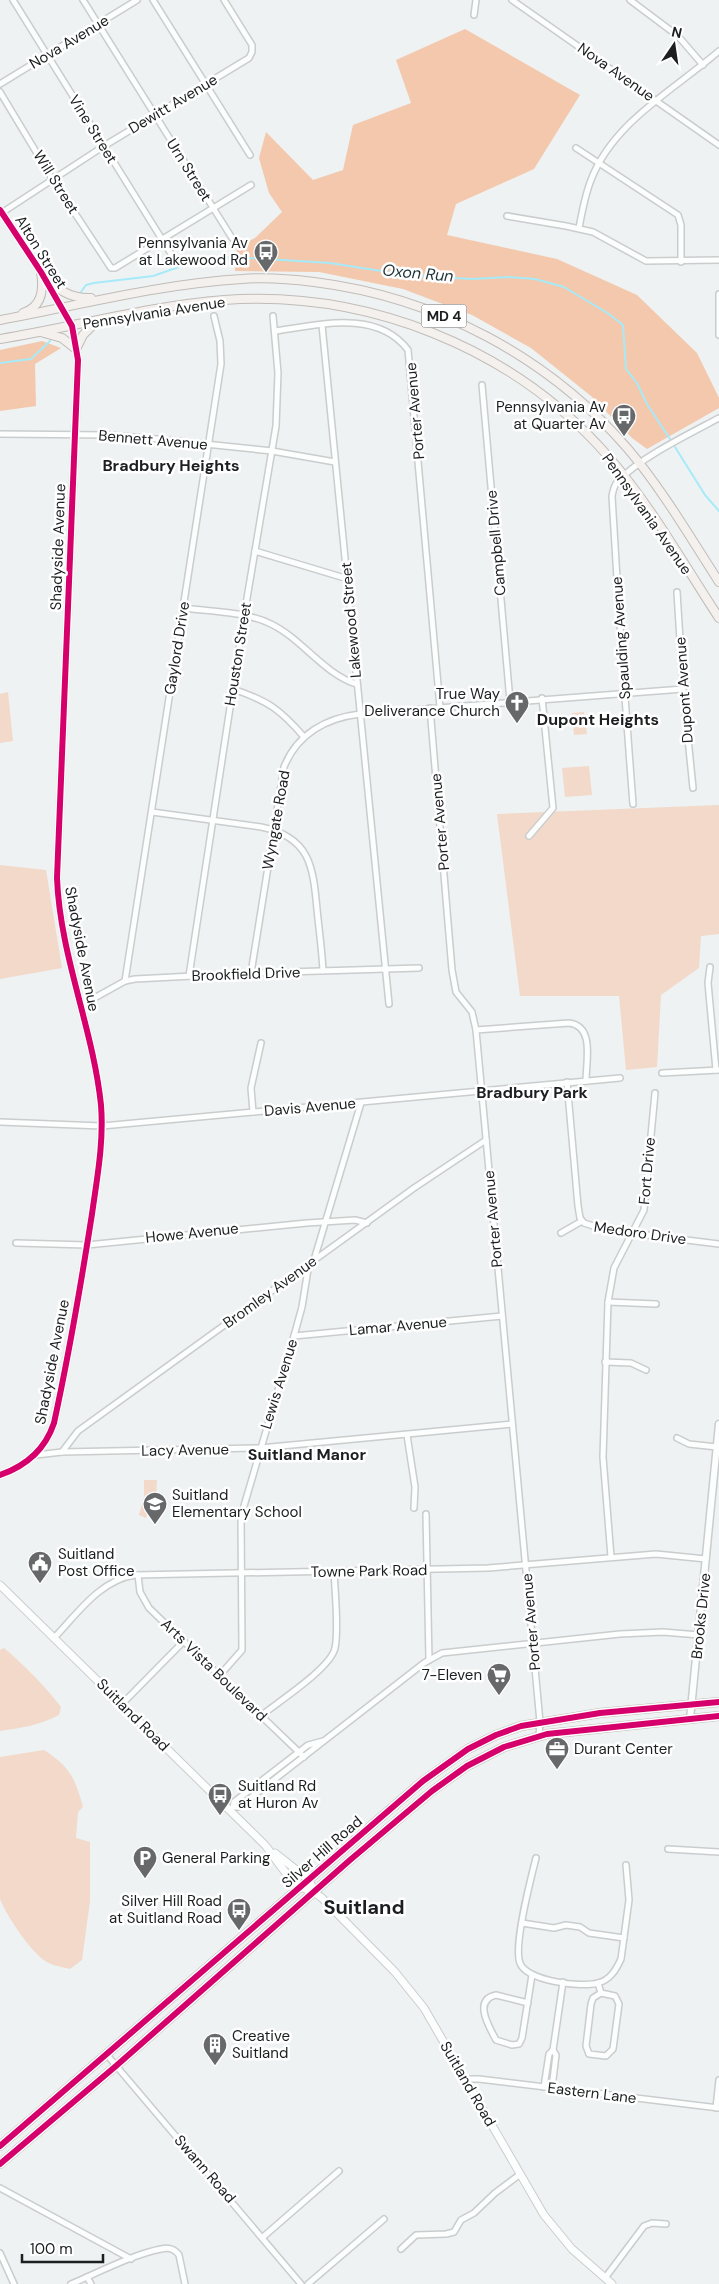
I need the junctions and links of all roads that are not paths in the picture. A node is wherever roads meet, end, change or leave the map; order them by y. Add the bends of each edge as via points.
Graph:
1 (13, 0) edge
2 (83, 0) edge
3 (137, 0) edge
4 (153, 0) edge
5 (224, 0) edge
6 (476, 0) edge
7 (512, 0) edge
8 (630, 0) edge
9 (474, 14) dead end
10 (98, 24) junction
11 (719, 51) edge
12 (47, 55) junction
13 (703, 65) junction
14 (0, 84) edge
15 (206, 84) junction
16 (0, 92) edge
17 (657, 101) junction
18 (155, 115) junction
19 (719, 145) edge
20 (104, 146) junction
21 (576, 148) dead end
22 (250, 155) dead end
23 (600, 163) junction
24 (54, 180) junction
25 (251, 185) dead end
26 (213, 208) junction
27 (1, 212) edge
28 (507, 216) dead end
29 (579, 228) junction
30 (232, 238) dead end
31 (162, 239) junction
32 (173, 257) dead end
33 (719, 260) edge
34 (682, 262) junction
35 (41, 272) junction
36 (146, 291) junction
37 (719, 294) edge
38 (61, 308) junction
39 (214, 316) dead end
40 (273, 316) dead end
41 (3, 319) edge
42 (98, 321) junction
43 (322, 325) junction
44 (72, 326) junction
45 (276, 331) junction
46 (42, 332) junction
47 (719, 333) edge
48 (0, 339) edge
49 (76, 349) junction
50 (482, 385) dead end
51 (719, 418) edge
52 (0, 434) edge
53 (76, 434) junction
54 (209, 444) junction
55 (272, 451) junction
56 (335, 462) junction
57 (640, 465) junction
58 (625, 477) junction
59 (255, 551) junction
60 (348, 579) junction
61 (719, 582) edge
62 (677, 592) dead end
63 (183, 608) junction
64 (244, 616) junction
65 (719, 618) edge
66 (356, 684) junction
67 (233, 689) junction
68 (683, 689) junction
69 (626, 692) junction
70 (542, 698) junction
71 (510, 701) junction
72 (440, 707) junction
73 (430, 708) junction
74 (360, 714) junction
75 (304, 737) junction
76 (693, 788) dead end
77 (633, 804) dead end
78 (152, 812) junction
79 (213, 821) junction
80 (274, 829) junction
81 (529, 836) dead end
82 (710, 967) dead end
83 (385, 968) junction
84 (419, 968) dead end
85 (323, 971) junction
86 (251, 972) junction
87 (189, 976) junction
88 (125, 981) junction
89 (389, 1004) dead end
90 (80, 1006) junction
91 (476, 1030) junction
92 (261, 1044) dead end
93 (718, 1070) edge
94 (662, 1073) dead end
95 (620, 1078) dead end
96 (586, 1081) junction
97 (567, 1082) junction
98 (481, 1090) junction
99 (655, 1093) dead end
100 (360, 1102) junction
101 (253, 1112) junction
102 (0, 1122) edge
103 (102, 1126) junction
104 (486, 1140) junction
105 (582, 1220) junction
106 (325, 1222) junction
107 (367, 1223) junction
108 (561, 1233) dead end
109 (633, 1233) junction
110 (16, 1243) dead end
111 (719, 1244) edge
112 (87, 1245) junction
113 (311, 1262) junction
114 (608, 1302) junction
115 (656, 1304) dead end
116 (502, 1316) junction
117 (294, 1336) junction
118 (605, 1362) junction
119 (646, 1370) dead end
120 (512, 1424) junction
121 (719, 1424) edge
122 (407, 1435) junction
123 (677, 1438) dead end
124 (717, 1447) junction
125 (260, 1448) junction
126 (62, 1452) junction
127 (36, 1454) junction
128 (0, 1475) edge
129 (414, 1508) dead end
130 (426, 1514) dead end
131 (611, 1557) junction
132 (706, 1559) junction
133 (526, 1565) junction
134 (428, 1570) junction
135 (334, 1571) junction
136 (242, 1573) junction
137 (138, 1575) junction
138 (0, 1586) edge
139 (699, 1635) junction
140 (54, 1638) junction
141 (184, 1641) junction
142 (533, 1642) junction
143 (429, 1660) junction
144 (220, 1675) junction
145 (719, 1702) edge
146 (121, 1704) junction
147 (691, 1704) junction
148 (262, 1715) junction
149 (719, 1716) edge
150 (690, 1719) junction
151 (540, 1722) junction
152 (539, 1736) junction
153 (326, 1740) junction
154 (299, 1752) junction
155 (304, 1757) junction
156 (231, 1809) junction
157 (265, 1846) junction
158 (668, 1849) dead end
159 (719, 1852) edge
160 (536, 1858) dead end
161 (626, 1865) dead end
162 (308, 1880) junction
163 (301, 1887) junction
164 (314, 1891) junction
165 (522, 1923) junction
166 (624, 1938) junction
167 (532, 1975) junction
168 (192, 1982) junction
169 (563, 1982) junction
170 (598, 1983) junction
171 (202, 1991) junction
172 (601, 1994) junction
173 (528, 2003) junction
174 (553, 2050) junction
175 (107, 2055) junction
176 (116, 2066) junction
177 (465, 2079) junction
178 (719, 2080) edge
179 (544, 2087) junction
180 (552, 2088) junction
181 (717, 2108) edge
182 (0, 2146) edge
183 (0, 2164) edge
184 (339, 2171) dead end
185 (519, 2175) junction
186 (0, 2188) edge
187 (384, 2218) dead end
188 (666, 2224) dead end
189 (263, 2237) junction
190 (400, 2249) dead end
191 (0, 2253) edge
192 (131, 2259) junction
193 (87, 2277) junction
194 (605, 2278) junction
195 (14, 2284) edge
196 (71, 2284) edge
197 (90, 2284) edge
198 (185, 2284) edge
199 (301, 2284) edge
200 (308, 2284) edge
201 (612, 2284) edge

1 - 12 street, Vine Street
2 - 10 street, Urn Street
3 - 10 street, Nova Avenue
4 - 15 street
5 - 15 street, Dewitt Avenue via 252,47 251,55
6 - 9 street
7 - 17 street, Nova Avenue
8 - 13 street via 678,36
10 - 12 street, Nova Avenue
10 - 18 street, Urn Street
11 - 13 street
12 - 14 street, Nova Avenue
12 - 20 street, Vine Street
13 - 17 street
15 - 18 street, Dewitt Avenue
15 - 22 street
16 - 24 street, Will Street
17 - 19 street, Nova Avenue
17 - 23 street via 623,131
18 - 20 street, Dewitt Avenue
18 - 26 street, Urn Street
20 - 24 street, Dewitt Avenue
20 - 31 street, Vine Street
21 - 23 street
23 - 29 street via 588,191
23 - 34 street via 678,215
24 - 27 street, Dewitt Avenue
24 - 31 street, Will Street via 108,266 115,268
25 - 26 street
26 - 30 street, Urn Street
26 - 31 street
27 - 35 street, Alton Street
28 - 29 street
29 - 34 street via 600,235 643,260
31 - 32 street, Vine Street
33 - 34 street
35 - 36 highway via 59,290 78,298
35 - 38 street, Alton Street
35 - 41 highway via 42,293 38,302 28,312
36 - 38 highway, Pennsylvania Avenue / MD 4
36 - 57 highway, Pennsylvania Avenue / MD 4 via 243,278 282,279 350,288 424,308 474,329 543,371 592,412
37 - 47 street
38 - 41 highway, Pennsylvania Avenue / MD 4
38 - 44 street, Shadyside Avenue
39 - 54 street, Gaylord Drive via 221,356
40 - 45 street, Houston Street
42 - 44 highway, Pennsylvania Avenue / MD 4
42 - 49 highway via 83,335
42 - 58 highway, Pennsylvania Avenue / MD 4 via 184,304 243,299 311,302 385,316 442,336 504,368 568,416
43 - 45 street
43 - 56 street, Lakewood Street
43 - 72 street, Porter Avenue via 347,322 376,329 401,342 410,354
44 - 46 highway, Pennsylvania Avenue / MD 4
44 - 49 street, Shadyside Avenue
45 - 55 street, Houston Street via 279,393
46 - 48 highway, Pennsylvania Avenue / MD 4
46 - 49 highway via 62,338
49 - 53 street, Shadyside Avenue via 79,372
50 - 71 street, Campbell Drive
51 - 57 street, Spaulding Avenue
52 - 53 street, Bennett Avenue
53 - 54 street, Bennett Avenue
53 - 90 street, Shadyside Avenue via 57,878 59,908
54 - 55 street, Bennett Avenue
54 - 63 street, Gaylord Drive
55 - 56 street, Bennett Avenue
55 - 59 street, Houston Street
56 - 60 street, Lakewood Street
57 - 58 street, Spaulding Avenue
57 - 61 highway, Pennsylvania Avenue / MD 4
58 - 65 highway, Pennsylvania Avenue / MD 4
58 - 69 street, Spaulding Avenue via 617,482 612,496 618,616
59 - 60 street
59 - 64 street, Houston Street
60 - 66 street, Lakewood Street
62 - 68 street, Dupont Avenue
63 - 64 street
63 - 78 street, Gaylord Drive
64 - 66 street via 276,627 336,674
64 - 67 street, Houston Street
66 - 74 street, Lakewood Street
67 - 75 street via 272,705
67 - 79 street, Houston Street
68 - 69 street, Wyngate Road
68 - 76 street, Dupont Avenue
69 - 70 street, Wyngate Road
69 - 77 street, Spaulding Avenue
70 - 71 street, Wyngate Road
70 - 81 street via 553,808
71 - 72 street, Wyngate Road
72 - 73 street, Wyngate Road
73 - 74 street, Wyngate Road
73 - 91 street, Porter Avenue via 452,970 456,992 472,1012
74 - 75 street, Wyngate Road via 330,720
74 - 83 street, Lakewood Street
75 - 80 street, Wyngate Road via 284,767
78 - 79 street
78 - 88 street, Gaylord Drive
79 - 80 street
79 - 87 street, Houston Street
80 - 85 street via 294,840 311,864
80 - 86 street, Wyngate Road
82 - 93 street via 708,984
83 - 84 street, Brookfield Drive
83 - 85 street, Brookfield Drive
83 - 89 street, Lakewood Street
85 - 86 street, Brookfield Drive
86 - 87 street, Brookfield Drive
87 - 88 street, Brookfield Drive
88 - 90 street, Brookfield Drive
90 - 103 street, Shadyside Avenue via 100,1096
91 - 96 street via 576,1025 583,1030 587,1040
91 - 98 street, Porter Avenue
92 - 101 street via 251,1082
93 - 94 street
95 - 96 street, Davis Avenue
96 - 97 street, Davis Avenue
97 - 98 street, Davis Avenue
97 - 105 street, Medoro Drive
98 - 100 street, Davis Avenue
98 - 104 street, Porter Avenue
99 - 109 street, Fort Drive via 646,1203
100 - 101 street, Davis Avenue
100 - 106 street, Lewis Avenue
101 - 103 street, Davis Avenue
102 - 103 street, Davis Avenue
103 - 112 street, Shadyside Avenue
104 - 107 street, Bromley Avenue
104 - 116 street, Porter Avenue
105 - 108 street
105 - 109 street, Medoro Drive via 590,1226
106 - 107 street, Howe Avenue via 355,1220
106 - 112 street, Howe Avenue via 216,1230
106 - 113 street, Lewis Avenue
107 - 113 street, Bromley Avenue
109 - 111 street, Medoro Drive
109 - 114 street, Fort Drive via 614,1268
110 - 112 street, Howe Avenue
112 - 127 street, Shadyside Avenue via 54,1423 50,1435
113 - 117 street, Lewis Avenue
113 - 126 street, Bromley Avenue via 78,1431
114 - 115 street
114 - 118 street, Fort Drive
116 - 117 street, Lamar Avenue
116 - 120 street, Porter Avenue
117 - 125 street, Lewis Avenue
118 - 119 street via 631,1363
118 - 131 street, Fort Drive via 603,1457
120 - 122 street, Lacy Avenue
120 - 133 street, Porter Avenue
121 - 124 street, Brooks Drive
122 - 125 street, Lacy Avenue
122 - 129 street via 415,1487
123 - 124 street via 690,1444
124 - 132 street, Brooks Drive
125 - 126 street, Lacy Avenue
125 - 136 street, Lewis Avenue via 241,1516
126 - 127 street, Lacy Avenue
127 - 128 street, Shadyside Avenue via 18,1468
130 - 134 street
131 - 132 street, Towne Park Road via 662,1554
131 - 133 street, Towne Park Road
132 - 139 street, Brooks Drive
133 - 134 street, Towne Park Road
133 - 142 street, Porter Avenue
134 - 135 street, Towne Park Road
134 - 143 street
135 - 136 street, Towne Park Road
135 - 148 street via 336,1648 332,1657
136 - 137 street, Towne Park Road
136 - 144 street, Lewis Avenue via 242,1650
137 - 140 street, Towne Park Road via 106,1586
137 - 141 street, Arts Vista Boulevard via 140,1592 149,1608
138 - 140 main road, Suitland Road
139 - 142 street via 650,1632
139 - 147 street, Brooks Drive
140 - 146 main road, Suitland Road
141 - 144 street, Arts Vista Boulevard
141 - 146 street
142 - 143 street via 453,1651
142 - 151 street, Porter Avenue
143 - 153 street
144 - 148 street, Arts Vista Boulevard
145 - 147 main road, Silver Hill Road
146 - 156 main road, Suitland Road
147 - 150 street, Brooks Drive
147 - 151 main road, Silver Hill Road
148 - 154 street, Arts Vista Boulevard
149 - 150 main road, Silver Hill Road
150 - 152 main road, Silver Hill Road
151 - 152 street, Porter Avenue
151 - 162 main road, Silver Hill Road via 496,1735 457,1755
152 - 164 main road, Silver Hill Road via 504,1746 457,1773
153 - 154 street via 308,1745
153 - 155 street
154 - 155 street, Arts Vista Boulevard
154 - 156 street via 234,1802
155 - 156 street via 239,1807
156 - 157 main road, Suitland Road
157 - 162 main road, Suitland Road
157 - 163 main road, Suitland Road
158 - 159 street
160 - 165 street
161 - 166 street via 629,1900
162 - 163 main road, Silver Hill Road
162 - 164 main road, Suitland Road
163 - 164 main road, Suitland Road
163 - 168 main road, Silver Hill Road
164 - 171 main road, Silver Hill Road
164 - 177 main road, Suitland Road via 404,1983 424,2008
165 - 166 street via 554,1928 566,1925 580,1927 589,1933
165 - 167 street via 520,1963
166 - 170 street via 618,1966 608,1978
167 - 169 street
167 - 173 street
168 - 171 main road
168 - 175 main road, Silver Hill Road
169 - 170 street
169 - 174 street
170 - 172 street
171 - 176 main road, Silver Hill Road
172 - 172 street via 593,1998 591,2004 586,2046 589,2054 602,2057 610,2055 613,2049 619,2004 615,1996
173 - 173 street via 519,2044 496,2040 485,2019 483,2010 487,2000 496,1995
174 - 179 street via 549,2054
174 - 180 street via 556,2055
175 - 176 street, Swann Road
175 - 182 main road, Silver Hill Road
176 - 183 main road, Silver Hill Road
176 - 189 street, Swann Road
177 - 179 street, Eastern Lane
177 - 185 main road, Suitland Road
178 - 181 street
179 - 180 street, Eastern Lane
180 - 181 street, Eastern Lane
184 - 189 street
185 - 190 street via 461,2220 454,2232 416,2235
185 - 194 main road, Suitland Road via 558,2233
186 - 192 street
187 - 200 street
188 - 194 street via 644,2226
189 - 199 street, Swann Road
191 - 195 street
192 - 193 street
192 - 198 street via 162,2248 173,2250 179,2255
193 - 196 street
193 - 197 street
194 - 201 main road, Suitland Road

